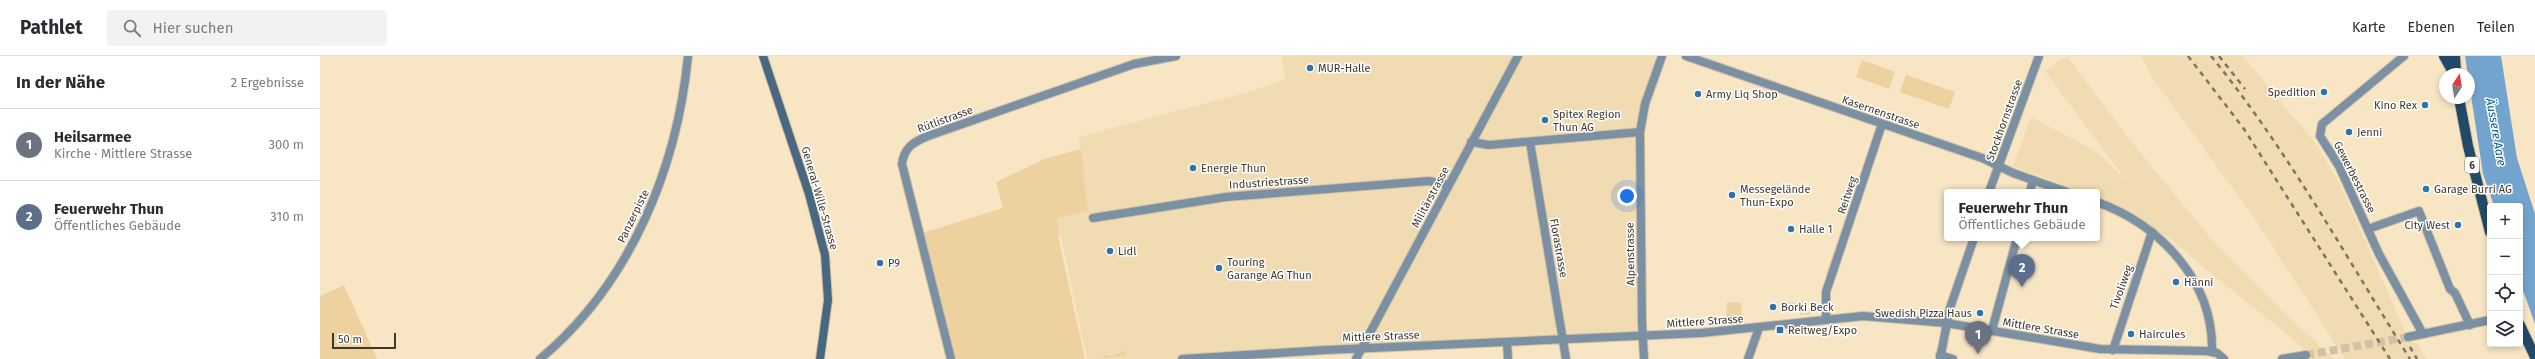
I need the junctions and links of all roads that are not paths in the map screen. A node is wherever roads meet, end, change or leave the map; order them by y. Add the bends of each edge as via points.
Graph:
1 (688, 56) edge
2 (763, 56) edge
3 (1176, 56) edge
4 (1518, 56) edge
5 (1662, 56) edge
6 (1686, 56) edge
7 (2040, 56) edge
8 (2404, 56) edge
9 (2444, 56) edge
10 (2455, 56) edge
11 (2451, 68) edge
12 (2455, 68) edge
13 (2460, 104) edge
14 (1882, 124) junction
15 (1640, 132) junction
16 (1471, 142) junction
17 (1530, 142) junction
18 (1999, 167) junction
19 (2033, 180) junction
20 (1448, 185) junction
21 (1990, 189) edge
22 (2031, 189) edge
23 (2058, 189) edge
24 (2100, 203) edge
25 (1093, 218) dead end
26 (2487, 220) edge
27 (2368, 228) junction
28 (2152, 232) junction
29 (1973, 241) edge
30 (2016, 241) edge
31 (1826, 319) junction
32 (2487, 321) edge
33 (1946, 323) junction
34 (2470, 325) junction
35 (1759, 328) junction
36 (1992, 330) junction
37 (2523, 331) edge
38 (2423, 334) junction
39 (1642, 336) junction
40 (2408, 337) tunnel mouth
41 (1564, 339) junction
42 (1507, 342) junction
43 (1362, 348) junction
44 (2113, 350) junction
45 (2212, 352) junction
46 (820, 355) edge
47 (2306, 355) dead end
48 (1940, 357) edge
49 (2535, 357) edge
50 (540, 359) edge
51 (815, 359) edge
52 (951, 359) edge
53 (1182, 359) edge
54 (1356, 359) edge
55 (1508, 359) edge
56 (1566, 359) edge
57 (1644, 359) edge
58 (1748, 359) edge
59 (1953, 359) edge
60 (2224, 359) edge
61 (2282, 359) edge

1 - 50 street, Panzerpiste via 678,125 666,167 650,208 609,282 557,345
2 - 46 main road, General-Wille-Strasse via 809,194 825,255 828,300
3 - 52 street, Rütlistrasse via 1134,64 917,140 906,151 902,164
4 - 16 street, Militärstrasse
5 - 15 street, Alpenstrasse via 1645,104
6 - 14 street, Kasernenstrasse
7 - 18 street, Stockhornstrasse
8 - 27 street, Gewerbestrasse via 2327,120 2320,130 2320,136 2339,166
9 - 11 main road
10 - 12 main road
13 - 26 main road, 6
14 - 18 street, Kasernenstrasse via 1982,158
14 - 31 street, Reitweg via 1826,292
15 - 17 street
15 - 39 street, Alpenstrasse
16 - 17 street via 1489,145
16 - 20 street, Militärstrasse
17 - 41 street, Florastrasse
18 - 19 street, Kasernenstrasse
18 - 21 street, Stockhornstrasse
19 - 22 street
19 - 23 street, Kasernenstrasse
20 - 25 street, Industriestrasse via 1429,181 1226,197
20 - 43 street, Militärstrasse
24 - 28 street via 2124,214
27 - 34 street via 2419,211 2450,289
27 - 38 street, Gewerbestrasse
28 - 44 street, Tivoliweg
28 - 45 street via 2168,246 2194,280 2206,313
29 - 33 street
30 - 36 street
31 - 33 street, Mittlere Strasse via 1863,316
31 - 35 street, Mittlere Strasse
32 - 34 street
33 - 36 street, Mittlere Strasse
33 - 48 street
34 - 38 street
35 - 39 street, Mittlere Strasse
35 - 58 street
36 - 44 street, Mittlere Strasse
37 - 49 main road
38 - 40 street
39 - 41 street, Mittlere Strasse
39 - 57 street, Alpenstrasse
41 - 42 street, Mittlere Strasse
41 - 56 street, Florastrasse
42 - 43 street, Mittlere Strasse
42 - 55 street
43 - 53 street, Mittlere Strasse
43 - 54 street, Militärstrasse
44 - 45 street, Mittlere Strasse
45 - 60 street, Mittlere Strasse
46 - 51 main road, General-Wille-Strasse
47 - 61 street
48 - 59 street

